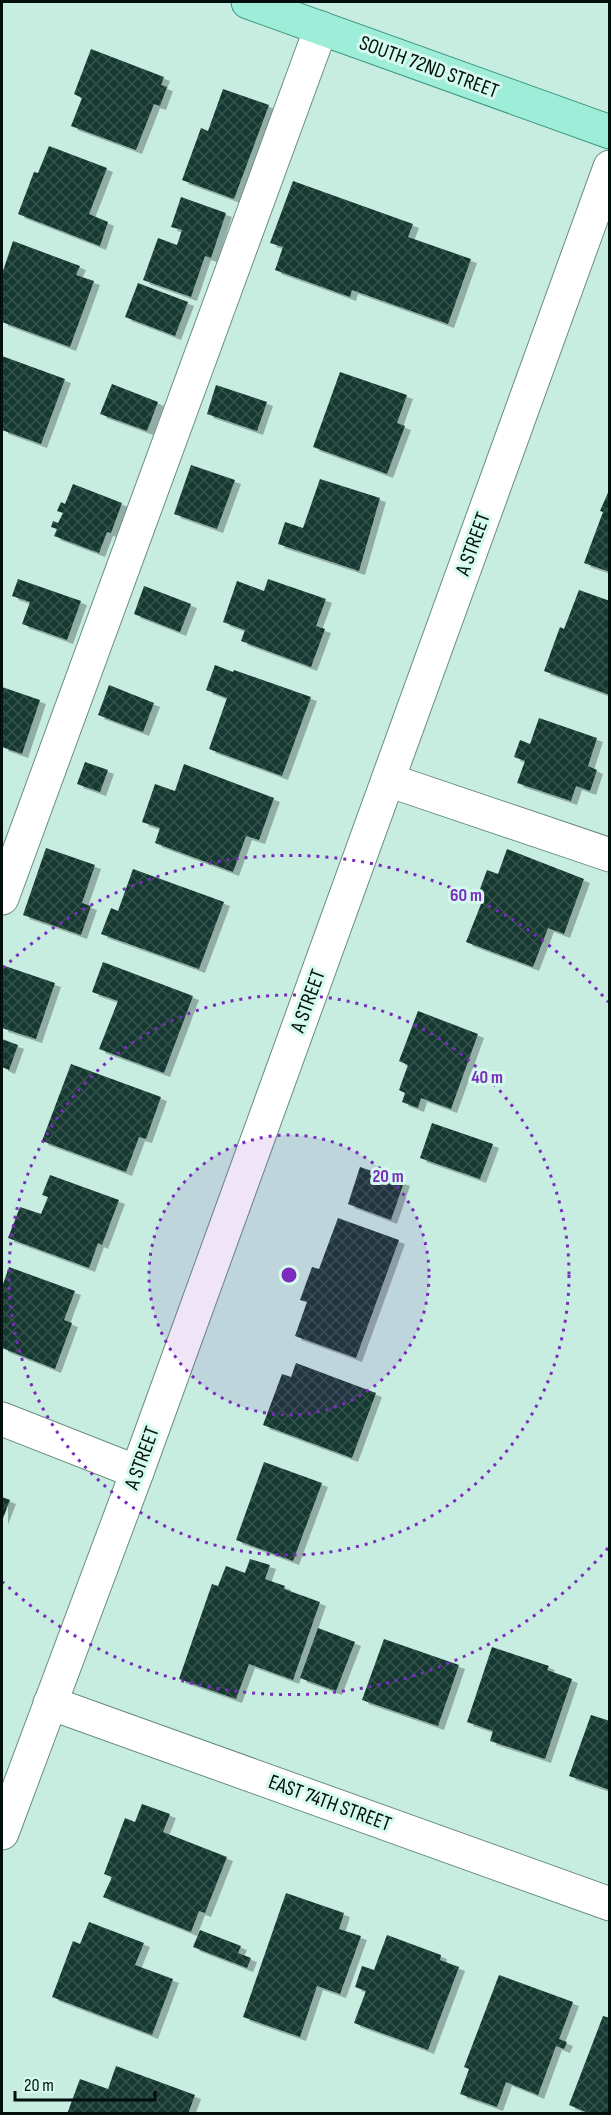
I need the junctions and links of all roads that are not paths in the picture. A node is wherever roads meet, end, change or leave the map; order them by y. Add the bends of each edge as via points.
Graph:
1 (249, 2) edge
2 (321, 27) junction
3 (609, 132) edge
4 (609, 167) edge
5 (388, 780) junction
6 (609, 855) edge
7 (2, 898) edge
8 (2, 1419) edge
9 (137, 1472) junction
10 (50, 1702) junction
11 (2, 1833) edge
12 (609, 1904) edge

1 - 2 main road, SOUTH 72ND STREET
2 - 3 main road, SOUTH 72ND STREET
2 - 7 street
4 - 5 street, A STREET
5 - 6 street
5 - 9 street, A STREET
8 - 9 street
9 - 10 street, A STREET
10 - 11 street, A STREET
10 - 12 street, EAST 74TH STREET

